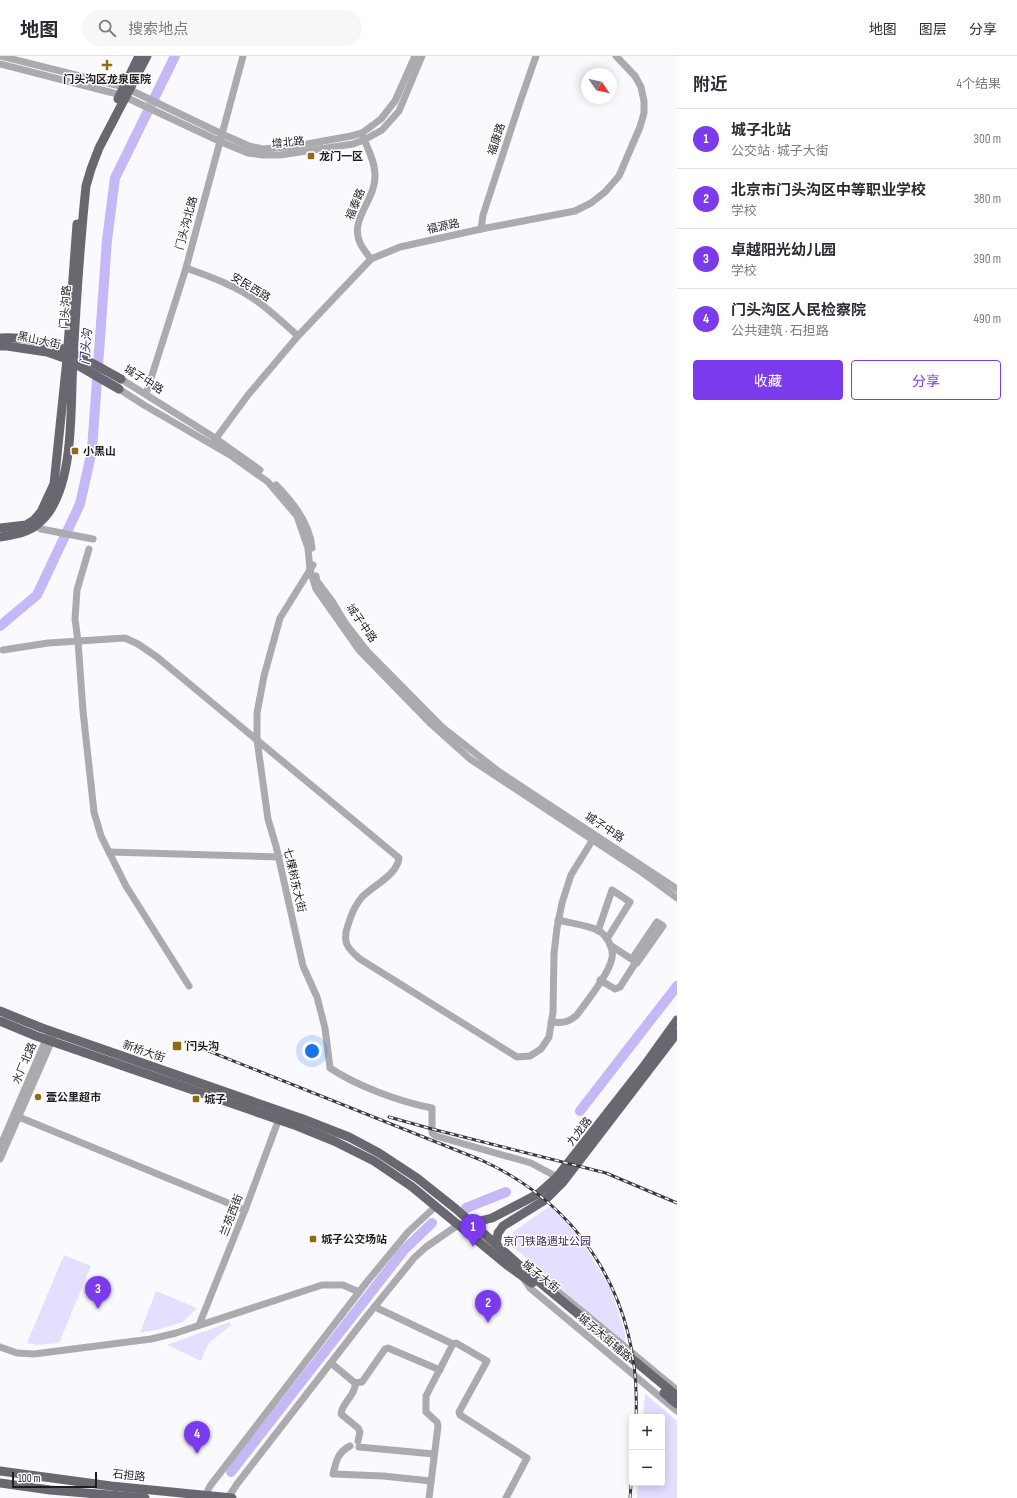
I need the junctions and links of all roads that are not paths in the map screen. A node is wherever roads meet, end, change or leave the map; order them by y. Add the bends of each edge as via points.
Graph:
1 (0, 56) edge
2 (139, 56) edge
3 (147, 56) edge
4 (242, 56) edge
5 (414, 56) edge
6 (422, 56) edge
7 (536, 56) edge
8 (616, 56) edge
9 (0, 64) edge
10 (125, 92) junction
11 (222, 134) junction
12 (363, 136) junction
13 (219, 141) junction
14 (481, 229) junction
15 (370, 259) junction
16 (186, 268) junction
17 (298, 336) junction
18 (0, 338) edge
19 (0, 346) edge
20 (70, 356) junction
21 (121, 379) joint
22 (119, 388) joint
23 (146, 394) junction
24 (213, 441) junction
25 (33, 524) junction
26 (0, 528) edge
27 (0, 537) edge
28 (93, 539) dead end
29 (89, 549) dead end
30 (312, 568) junction
31 (78, 641) junction
32 (3, 650) dead end
33 (257, 740) junction
34 (594, 838) junction
35 (109, 852) junction
36 (279, 857) junction
37 (677, 889) edge
38 (677, 898) edge
39 (558, 920) junction
40 (598, 931) junction
41 (608, 942) junction
42 (620, 952) junction
43 (634, 961) junction
44 (608, 969) junction
45 (600, 980) junction
46 (189, 986) dead end
47 (0, 1011) edge
48 (677, 1020) edge
49 (0, 1021) edge
50 (551, 1022) junction
51 (677, 1033) edge
52 (51, 1036) junction
53 (16, 1116) junction
54 (280, 1116) junction
55 (0, 1147) edge
56 (0, 1159) edge
57 (557, 1177) junction
58 (436, 1206) junction
59 (244, 1210) junction
60 (472, 1224) junction
61 (458, 1225) junction
62 (496, 1244) junction
63 (524, 1273) junction
64 (359, 1292) junction
65 (375, 1307) junction
66 (199, 1325) junction
67 (453, 1344) junction
68 (0, 1347) edge
69 (331, 1363) junction
70 (440, 1370) junction
71 (355, 1383) junction
72 (677, 1390) edge
73 (677, 1396) edge
74 (677, 1404) edge
75 (677, 1411) edge
76 (358, 1444) junction
77 (434, 1454) junction
78 (0, 1471) edge
79 (431, 1481) junction
80 (0, 1483) edge
81 (204, 1496) edge
82 (144, 1498) edge
83 (228, 1498) edge
84 (232, 1498) edge
85 (428, 1498) edge
86 (506, 1498) edge

1 - 10 street
2 - 10 main road, 门头沟路
3 - 10 main road, 门头沟路
4 - 11 street, 门头沟北路
5 - 12 street, 增北路 via 395,101
6 - 12 street, 增北路 via 399,111 382,130
7 - 14 street, 福康路 via 483,215
8 - 14 street, 福源路 via 635,76 644,101 640,127 619,176 605,192 575,211
9 - 10 street
10 - 11 street, 增北路 via 140,94
10 - 13 street, 增北路 via 137,101
10 - 20 main road, 门头沟路 via 96,140 82,184 76,228
11 - 12 street, 增北路 via 249,146 264,149
11 - 13 street, 门头沟北路
12 - 13 street, 增北路 via 353,144 280,155 248,153
12 - 15 street, 福泰路 via 373,162 375,176 374,189 360,217 357,230 360,243
13 - 16 street, 门头沟北路
14 - 15 street, 福源路 via 400,247
15 - 17 street, 福源路
16 - 17 street, 安民西路 via 230,285 253,298
16 - 23 street, 门头沟北路
17 - 24 street, 福源路
18 - 20 main road, 黑山大街 via 10,337 49,343
19 - 20 main road, 黑山大街
20 - 21 main road, 城子中路 via 85,359
20 - 22 main road via 84,370
20 - 25 main road, 门头沟路 via 55,477 49,496
21 - 23 street, 城子中路
22 - 24 street, 城子中路 via 144,405
23 - 24 street, 城子中路
24 - 30 street, 城子中路 via 268,482 297,516
25 - 26 main road
25 - 27 main road, 门头沟路 via 28,532
25 - 28 street via 41,529
29 - 31 street via 77,590 75,619
30 - 33 street, 七棵树东大街 via 280,618 258,705
30 - 34 street, 城子中路 via 317,581 367,651 438,723 498,771
31 - 32 street
31 - 33 street via 125,638 138,644
31 - 35 street via 94,812
33 - 36 street, 七棵树东大街 via 268,819
33 - 50 street via 398,858 398,864 391,873 361,899 350,916 345,935 349,949 360,959 517,1057 530,1056 541,1049 549,1037
34 - 37 street, 城子中路 via 642,865
34 - 38 street, 城子中路
34 - 39 street via 571,875
35 - 36 street
35 - 46 street via 126,886
36 - 57 street, 七棵树东大街 via 303,966 317,997 325,1028 330,1068 347,1079 416,1105 432,1108 432,1133 436,1136 531,1163
39 - 40 street
39 - 50 street
40 - 41 street
40 - 41 street via 612,890 630,902
41 - 42 street
41 - 44 street via 613,957
42 - 43 street
42 - 44 street
43 - 43 street via 637,963 663,926 657,922
43 - 45 street via 620,987 615,989
44 - 45 street
45 - 50 street via 571,1021
47 - 52 main road, 新桥大街
48 - 57 main road, 九龙路
49 - 52 main road, 新桥大街
51 - 62 main road, 九龙路 via 564,1182 545,1200 503,1226 498,1233
52 - 53 street, 水厂北路
52 - 54 main road, 新桥大街
53 - 55 street, 水厂北路
53 - 56 street
53 - 59 street
54 - 58 main road, 城子大街 via 374,1162
54 - 59 street, 兰苑西街
54 - 60 main road, 城子大街 via 304,1119 349,1137 417,1178
57 - 60 main road, 九龙路 via 538,1194 492,1218
58 - 61 main road, 城子大街
58 - 64 street via 408,1232
59 - 66 street, 兰苑西街
60 - 62 main road, 城子大街
61 - 63 main road, 城子大街
61 - 65 street via 414,1258
62 - 63 main road, 城子大街
63 - 72 street, 城子大街辅路 via 537,1274
63 - 73 main road, 城子大街
63 - 74 main road, 城子大街
63 - 75 street, 城子大街辅路 via 530,1288
64 - 66 street via 343,1285 322,1285
64 - 81 street
65 - 67 street
65 - 69 street
66 - 68 street via 151,1338 34,1354 17,1353
67 - 70 street
67 - 86 street via 456,1343 487,1361 459,1412 460,1415 527,1458
69 - 71 street
69 - 83 street
70 - 71 street via 388,1348 362,1382
70 - 77 street via 426,1396 425,1406 426,1412 438,1426
71 - 76 street via 355,1390 342,1408 342,1414 358,1428
76 - 77 street
76 - 79 street via 354,1449 350,1446 341,1452 336,1459 333,1474
77 - 79 street
78 - 81 main road, 石担路
79 - 85 street
80 - 82 main road, 石担路
81 - 83 main road, 石担路
83 - 84 main road, 石担路

